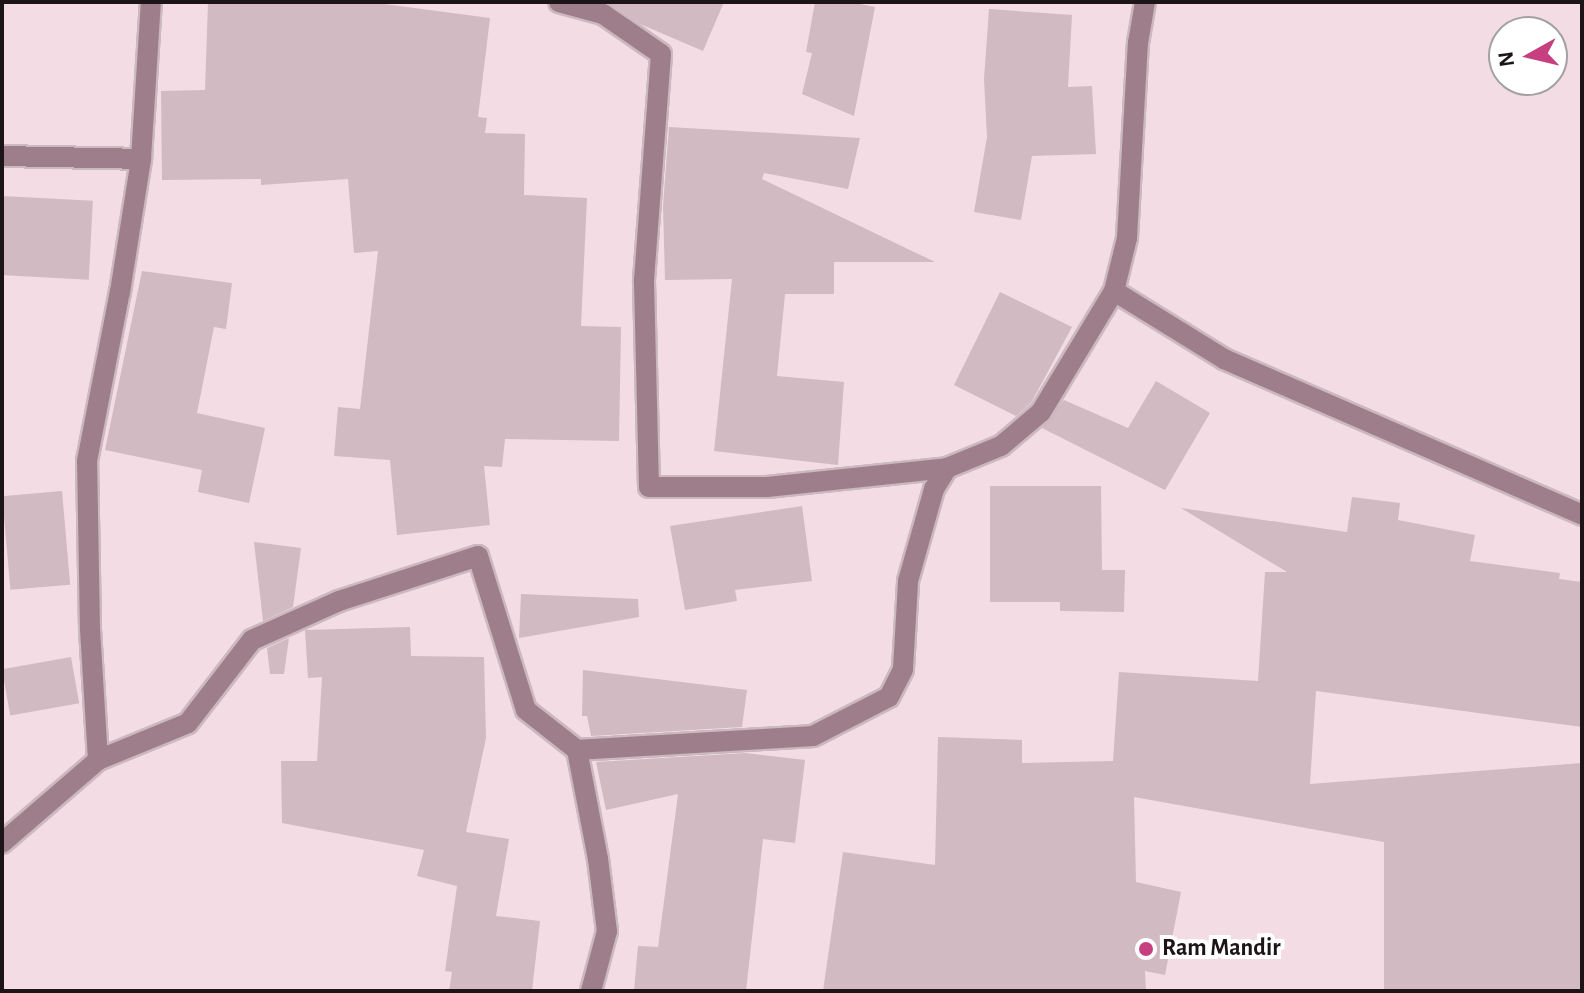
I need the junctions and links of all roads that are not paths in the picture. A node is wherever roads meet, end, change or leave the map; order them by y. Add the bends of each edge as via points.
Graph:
1 (151, 2) edge
2 (559, 2) edge
3 (1145, 2) edge
4 (2, 156) edge
5 (141, 159) junction
6 (1114, 291) junction
7 (947, 468) junction
8 (1579, 507) edge
9 (577, 750) junction
10 (98, 760) junction
11 (2, 843) edge
12 (591, 991) edge

1 - 5 street
2 - 7 street via 603,14 661,54 644,282 649,487 767,487
3 - 6 street via 1127,238
4 - 5 street
5 - 10 street via 87,461
6 - 7 street via 1041,412 1001,446
6 - 8 street via 1224,359
7 - 9 street via 934,489 908,581 903,669 889,697 813,736
9 - 10 street via 526,710 478,556 339,601 252,640 188,723
9 - 12 street via 607,931
10 - 11 street

